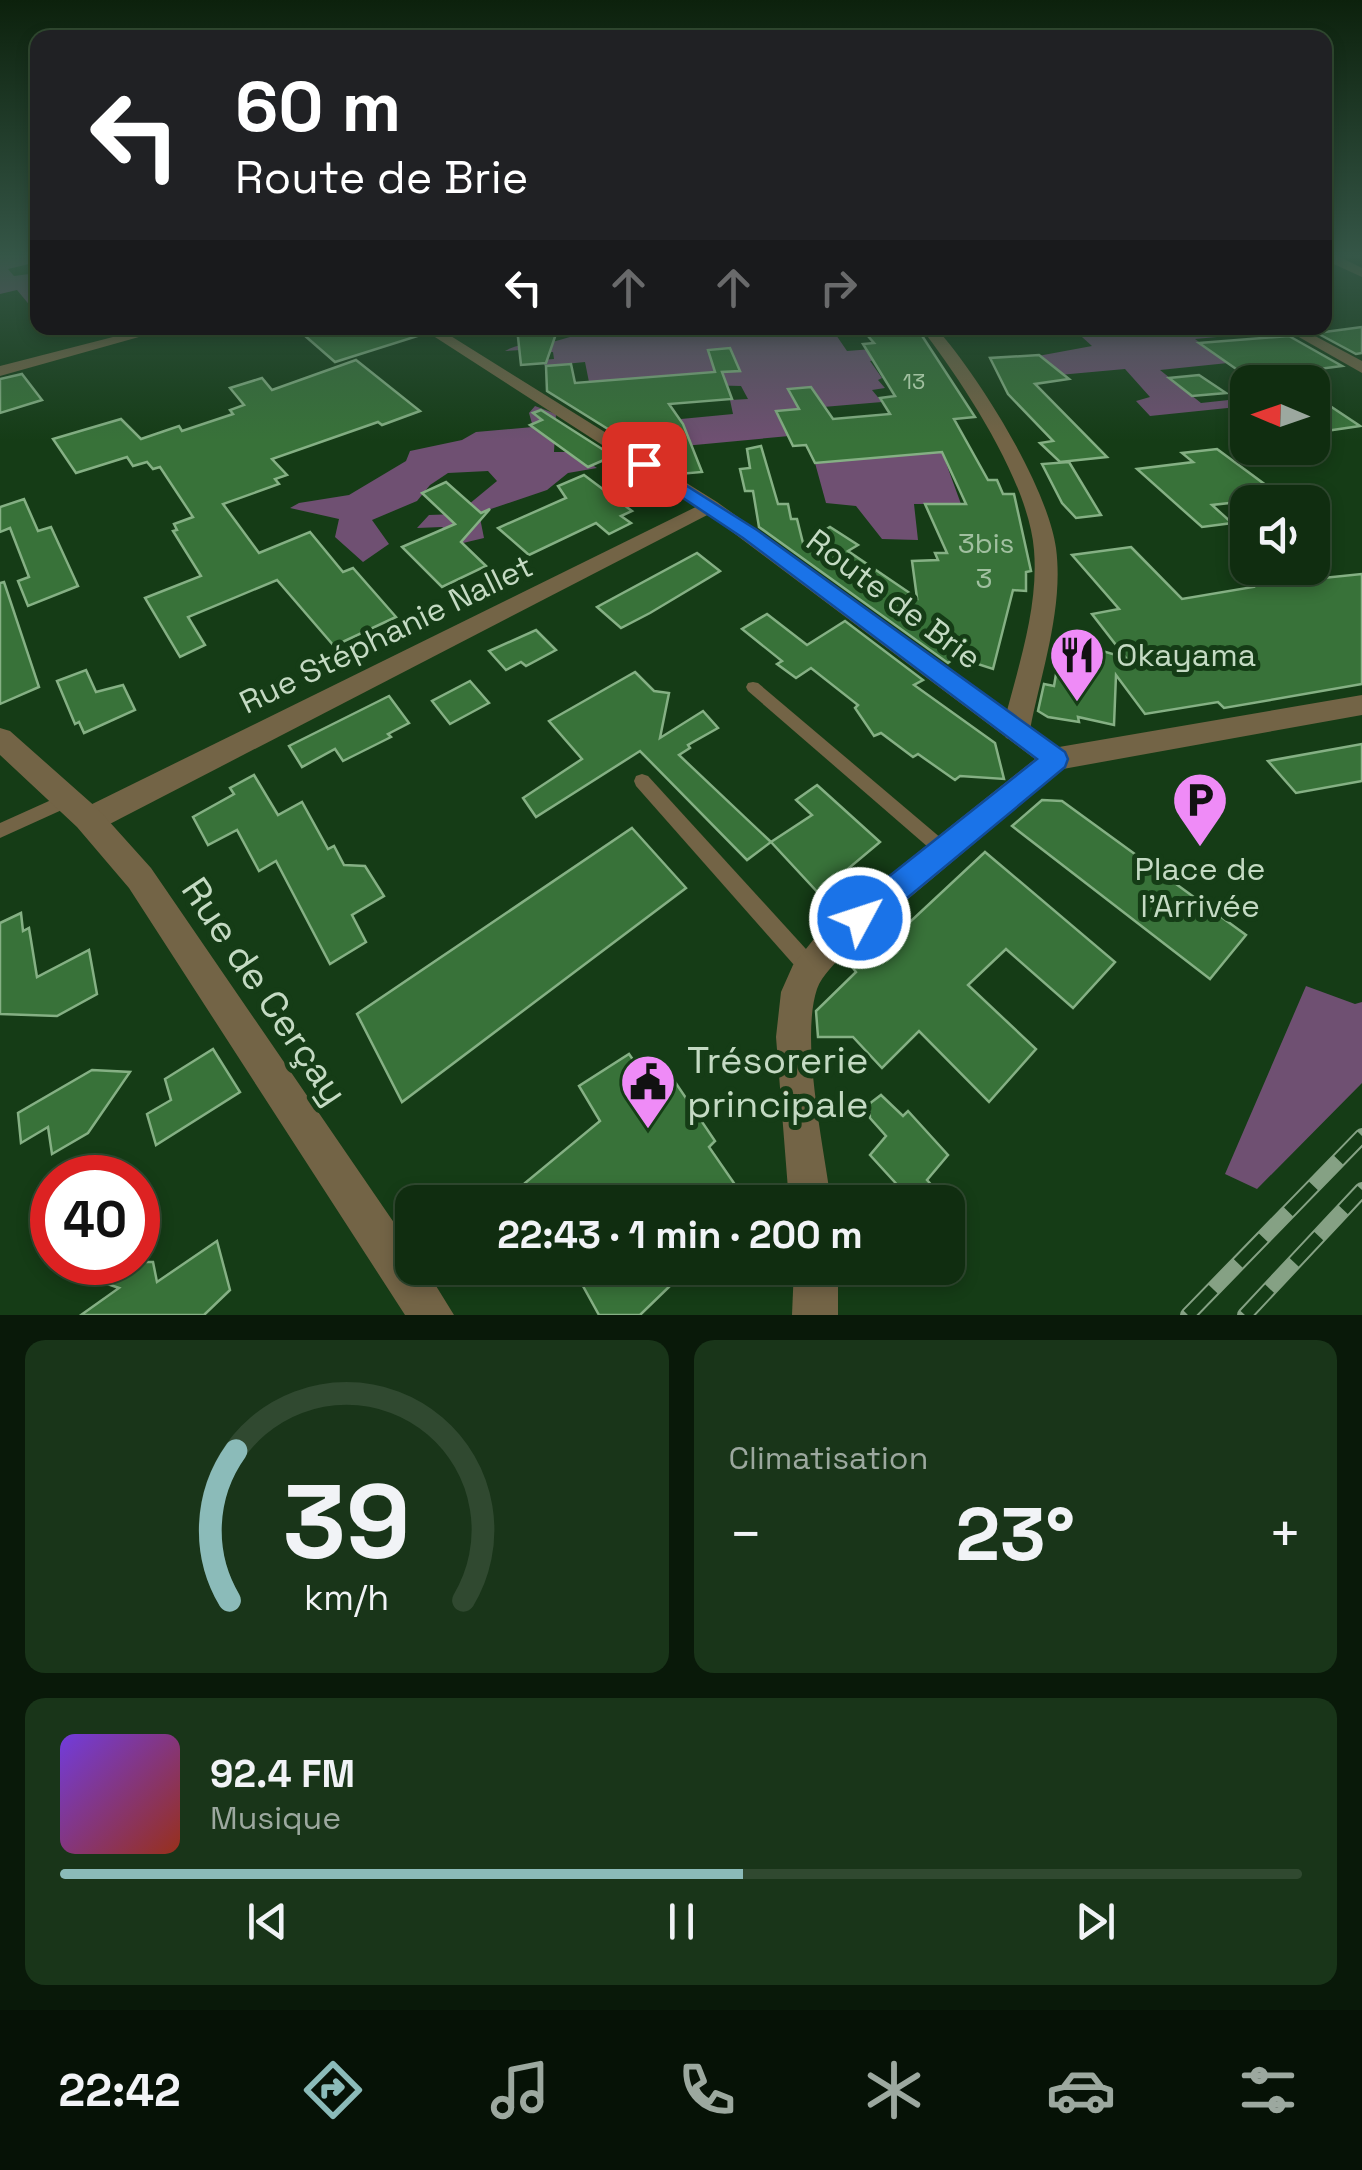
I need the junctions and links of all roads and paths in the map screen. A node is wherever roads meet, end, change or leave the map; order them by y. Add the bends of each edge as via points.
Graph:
1 (138, 335) edge
2 (439, 335) edge
3 (935, 335) edge
4 (1303, 335) edge
5 (1362, 368) edge
6 (0, 372) edge
7 (710, 506) junction
8 (753, 687) dead end
9 (1362, 705) edge
10 (1016, 730) junction
11 (0, 739) edge
12 (1056, 759) junction
13 (642, 781) dead end
14 (80, 809) junction
15 (0, 832) edge
16 (942, 849) junction
17 (809, 967) junction
18 (808, 1185) edge
19 (816, 1285) edge
20 (430, 1315) edge
21 (815, 1315) edge

1 - 6 street
2 - 7 street, Route de Brie
3 - 10 street via 985,412 1044,544 1040,608
4 - 5 street
7 - 10 street, Route de Brie
7 - 14 street, Rue Stéphanie Nallet
8 - 16 lane
9 - 12 street
10 - 12 street, Route de Brie
11 - 14 street, Rue de Cerçay
12 - 16 street
13 - 17 lane
14 - 15 lane
14 - 20 street, Rue de Cerçay via 178,926 204,977
16 - 17 street
17 - 18 street via 798,994 795,1038
19 - 21 street

